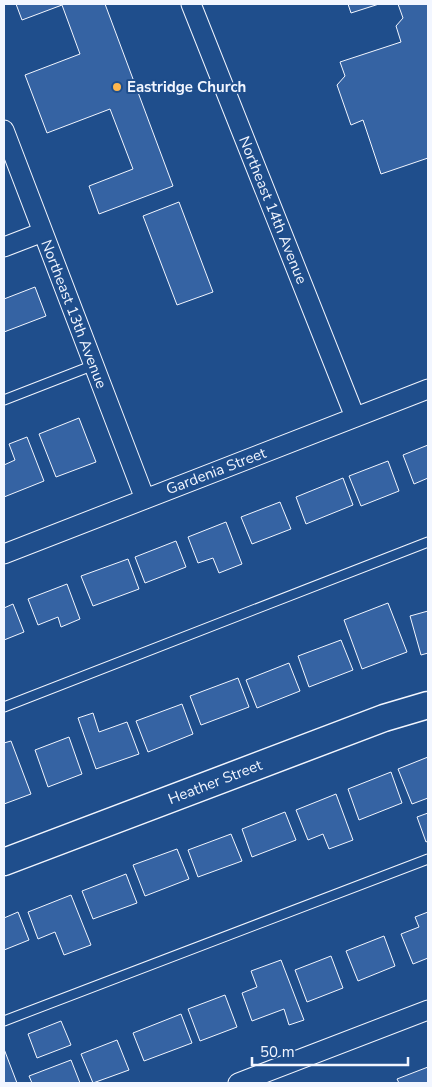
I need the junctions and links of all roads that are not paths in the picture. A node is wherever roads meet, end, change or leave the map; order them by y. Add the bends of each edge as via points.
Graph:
1 (191, 4) edge
2 (4, 130) edge
3 (43, 232) junction
4 (4, 247) edge
5 (94, 365) junction
6 (428, 389) edge
7 (4, 400) edge
8 (355, 417) junction
9 (145, 499) junction
10 (428, 542) edge
11 (4, 554) edge
12 (428, 705) edge
13 (4, 707) edge
14 (428, 859) edge
15 (4, 862) edge
16 (428, 1010) edge
17 (4, 1021) edge
18 (238, 1083) edge

1 - 8 street, Northeast 14th Avenue
2 - 3 street, Northeast 13th Avenue
3 - 4 street
3 - 5 street, Northeast 13th Avenue
5 - 7 lane
5 - 9 street, Northeast 13th Avenue
6 - 8 street, Gardenia Street
8 - 9 street, Gardenia Street
9 - 11 street, Gardenia Street
10 - 13 lane
12 - 15 street, Heather Street via 384,718
14 - 17 lane
16 - 18 street

